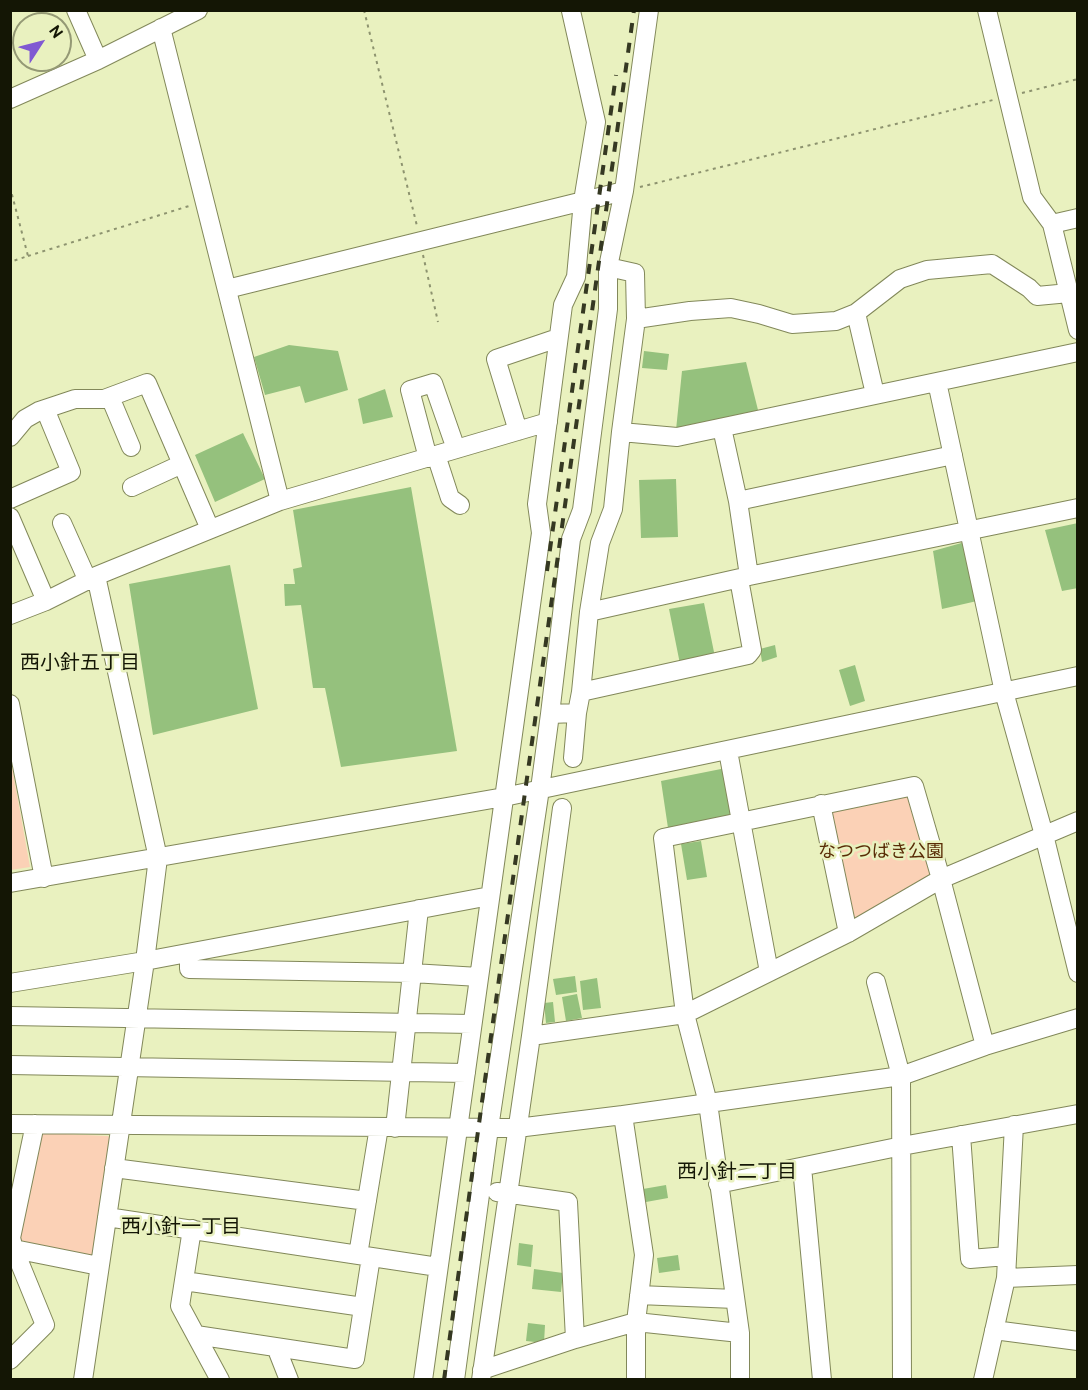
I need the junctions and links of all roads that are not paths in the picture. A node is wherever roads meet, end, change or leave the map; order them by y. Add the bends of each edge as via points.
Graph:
1 (76, 10) edge
2 (198, 10) edge
3 (649, 10) edge
4 (987, 10) edge
5 (571, 11) edge
6 (161, 28) junction
7 (98, 60) junction
8 (10, 99) edge
9 (624, 191) junction
10 (583, 201) junction
11 (1077, 218) edge
12 (1052, 224) junction
13 (608, 267) junction
14 (227, 289) junction
15 (1069, 293) junction
16 (856, 313) junction
17 (636, 319) junction
18 (1077, 330) edge
19 (558, 338) junction
20 (1077, 352) edge
21 (937, 382) junction
22 (875, 394) junction
23 (110, 397) junction
24 (45, 409) junction
25 (548, 422) junction
26 (722, 428) junction
27 (518, 431) junction
28 (621, 432) junction
29 (10, 437) edge
30 (131, 447) dead end
31 (456, 449) junction
32 (953, 455) junction
33 (432, 456) junction
34 (182, 464) junction
35 (132, 487) dead end
36 (10, 500) edge
37 (280, 501) junction
38 (738, 501) junction
39 (460, 505) dead end
40 (1077, 507) edge
41 (10, 517) edge
42 (62, 523) dead end
43 (210, 530) junction
44 (969, 531) junction
45 (16, 544) edge
46 (92, 578) junction
47 (744, 578) junction
48 (46, 601) junction
49 (590, 612) junction
50 (10, 615) edge
51 (1077, 676) edge
52 (581, 692) junction
53 (1004, 692) junction
54 (10, 704) edge
55 (578, 713) junction
56 (550, 714) junction
57 (728, 751) junction
58 (573, 758) dead end
59 (540, 789) junction
60 (504, 797) junction
61 (821, 804) junction
62 (562, 808) dead end
63 (741, 821) junction
64 (1077, 821) edge
65 (1044, 835) junction
66 (158, 858) junction
67 (44, 878) junction
68 (941, 879) junction
69 (10, 883) edge
70 (490, 896) junction
71 (419, 909) junction
72 (848, 933) junction
73 (189, 953) junction
74 (145, 961) junction
75 (769, 972) junction
76 (412, 973) junction
77 (1077, 973) edge
78 (479, 976) junction
79 (876, 982) dead end
80 (10, 983) edge
81 (685, 1014) junction
82 (10, 1016) edge
83 (137, 1018) junction
84 (1077, 1018) edge
85 (406, 1022) junction
86 (472, 1024) junction
87 (531, 1036) junction
88 (985, 1046) junction
89 (499, 1062) junction
90 (527, 1064) junction
91 (10, 1065) edge
92 (129, 1066) junction
93 (401, 1071) junction
94 (466, 1072) junction
95 (902, 1076) junction
96 (708, 1103) junction
97 (1077, 1114) edge
98 (623, 1115) junction
99 (10, 1124) edge
100 (35, 1124) junction
101 (121, 1124) junction
102 (1014, 1125) junction
103 (387, 1127) junction
104 (458, 1128) junction
105 (489, 1128) junction
106 (517, 1128) junction
107 (961, 1135) junction
108 (902, 1146) junction
109 (802, 1167) junction
110 (114, 1168) junction
111 (718, 1184) junction
112 (481, 1191) junction
113 (508, 1193) junction
114 (367, 1202) junction
115 (107, 1217) junction
116 (12, 1225) edge
117 (192, 1229) junction
118 (14, 1249) junction
119 (365, 1256) junction
120 (1007, 1256) junction
121 (99, 1266) junction
122 (438, 1267) junction
123 (1077, 1275) edge
124 (1005, 1278) junction
125 (184, 1281) junction
126 (639, 1295) junction
127 (735, 1299) junction
128 (363, 1307) junction
129 (636, 1322) junction
130 (994, 1330) junction
131 (740, 1334) junction
132 (196, 1335) junction
133 (575, 1339) junction
134 (1077, 1341) edge
135 (276, 1347) junction
136 (10, 1360) edge
137 (482, 1375) edge
138 (83, 1380) edge
139 (220, 1380) edge
140 (289, 1380) edge
141 (423, 1380) edge
142 (455, 1380) edge
143 (636, 1380) edge
144 (740, 1380) edge
145 (822, 1380) edge
146 (902, 1380) edge
147 (983, 1380) edge

1 - 7 street
2 - 6 street
3 - 9 street
4 - 12 street via 1032,197
5 - 10 street via 596,122
6 - 7 street
6 - 14 street
7 - 8 street
9 - 10 street
9 - 13 street
10 - 14 street
10 - 19 street via 576,277 562,305
11 - 12 street
12 - 15 street
13 - 17 street via 635,273
13 - 56 street via 608,309 582,510 571,539
14 - 37 street
15 - 16 street via 1037,296 992,264 927,270 900,279
15 - 18 street
16 - 17 street via 836,321 792,324 731,308
16 - 22 street
17 - 28 street
19 - 25 street
19 - 27 street via 496,359
20 - 21 street
21 - 22 street
21 - 32 street
22 - 26 street
23 - 24 street via 75,399
23 - 30 street
23 - 34 street via 147,383
24 - 29 street via 25,419
24 - 36 street via 71,472
25 - 27 street
25 - 60 street via 537,504 541,533
26 - 28 street via 677,437
26 - 38 street
27 - 31 street
28 - 49 street via 613,509 600,543
31 - 33 street
31 - 33 street via 434,383 410,390
32 - 38 street
32 - 44 street
33 - 37 street
33 - 39 street via 450,498
34 - 35 street
34 - 43 street
37 - 43 street
38 - 47 street
40 - 44 street
41 - 45 street
42 - 46 street
43 - 46 street
44 - 47 street
44 - 53 street
45 - 48 street
46 - 48 street
46 - 66 street
47 - 49 street
47 - 52 street via 752,650 748,655
48 - 50 street
49 - 52 street
51 - 53 street
52 - 55 street
53 - 57 street
53 - 65 street
54 - 67 street
55 - 56 street
55 - 58 street
56 - 59 street
57 - 59 street
57 - 63 street
59 - 60 street
59 - 89 street
60 - 66 street
60 - 70 street
61 - 63 street
61 - 68 street via 914,786
61 - 72 street
62 - 87 street
63 - 75 street
63 - 81 street via 663,837
64 - 65 street
65 - 68 street
65 - 77 street
66 - 67 street
66 - 74 street
67 - 69 street
68 - 72 street
68 - 88 street
70 - 71 street
70 - 78 street
71 - 73 street
71 - 76 street
72 - 75 street
73 - 74 street
73 - 76 street via 189,969
74 - 80 street
74 - 83 street
75 - 81 street
76 - 78 street
76 - 85 street
78 - 86 street
79 - 95 street
81 - 87 street
81 - 96 street
82 - 83 street
83 - 85 street
83 - 92 street
84 - 88 street
85 - 86 street
85 - 93 street
86 - 94 street
87 - 90 street
88 - 95 street
89 - 90 street
89 - 105 street
90 - 106 street
91 - 92 street
92 - 93 street
92 - 101 street
93 - 94 street
93 - 103 street
94 - 104 street
95 - 96 street
95 - 108 street
96 - 98 street
96 - 111 street
97 - 102 street
98 - 106 street
98 - 126 street via 644,1255
99 - 100 street
100 - 101 street
100 - 116 street
101 - 103 street
101 - 110 street
102 - 107 street
102 - 120 street
103 - 104 street
103 - 114 street
104 - 105 street
104 - 122 street
105 - 106 street
105 - 112 street
106 - 113 street
107 - 108 street
107 - 120 street via 970,1259
108 - 109 street
108 - 146 street
109 - 111 street
109 - 145 street
110 - 114 street
110 - 115 street
111 - 127 street
112 - 113 street
112 - 142 street
113 - 133 street via 568,1202
113 - 137 street
114 - 119 street
115 - 117 street
115 - 121 street
116 - 118 street
117 - 119 street
117 - 125 street
118 - 121 street
118 - 136 street via 45,1325
119 - 122 street
119 - 128 street
120 - 124 street
121 - 138 street
122 - 141 street
123 - 124 street
124 - 130 street
125 - 128 street
125 - 132 street via 180,1306
126 - 127 street
126 - 129 street
127 - 131 street
128 - 135 street via 355,1359
129 - 131 street
129 - 133 street
129 - 143 street
130 - 134 street
130 - 147 street
131 - 144 street
132 - 135 street
132 - 139 street
133 - 137 street
135 - 140 street

